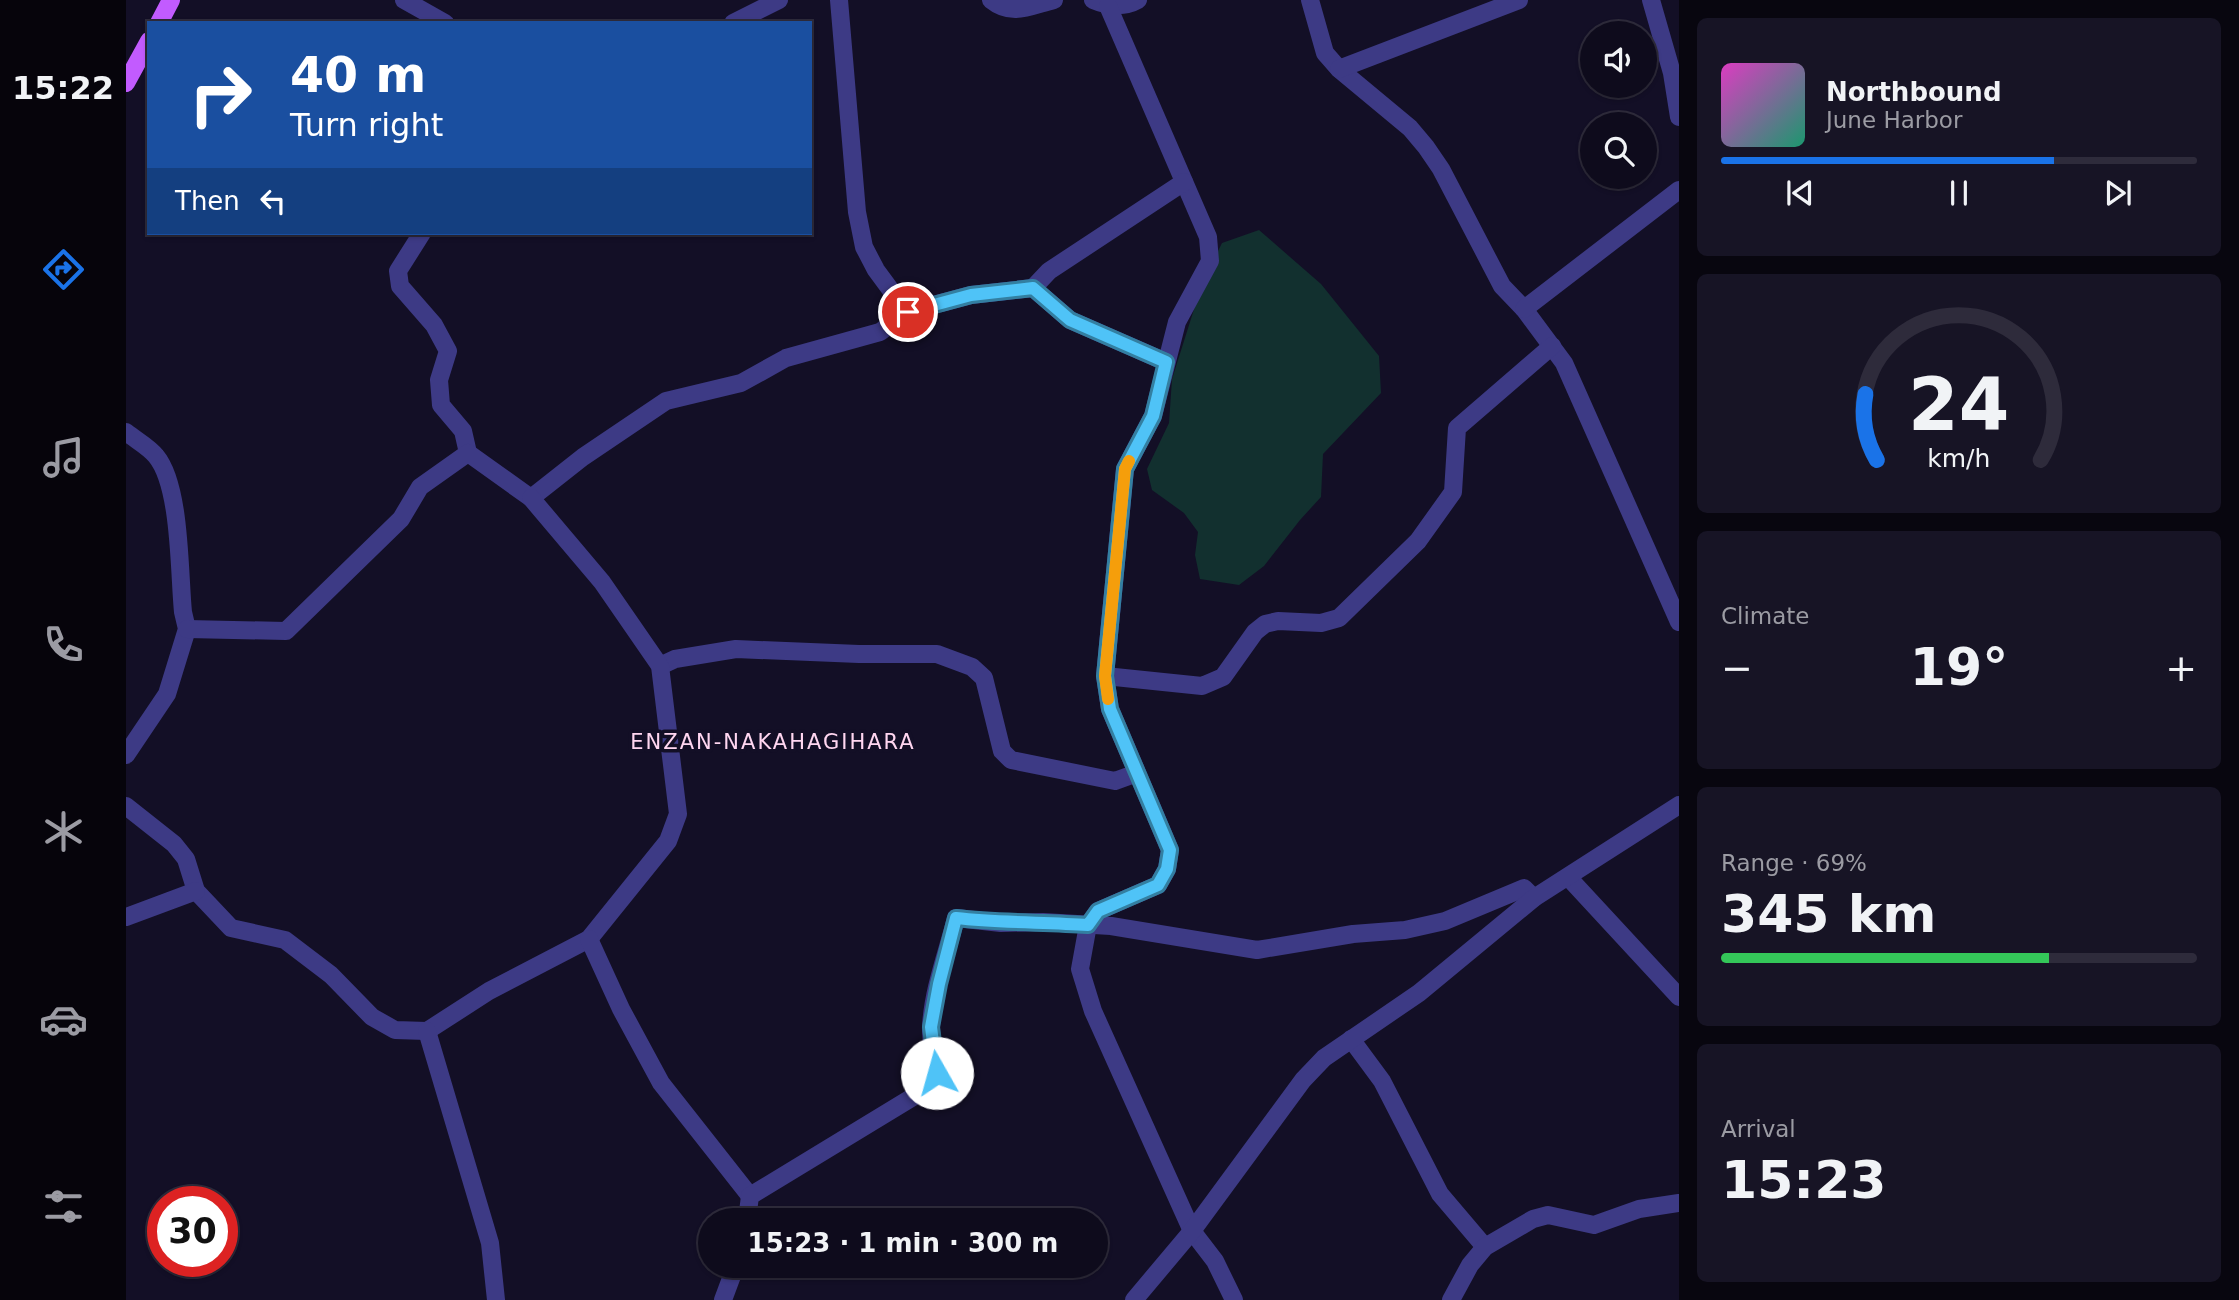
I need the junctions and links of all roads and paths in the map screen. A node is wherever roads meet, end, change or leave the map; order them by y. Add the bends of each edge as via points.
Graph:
1 (171, 0) edge
2 (404, 0) edge
3 (779, 0) edge
4 (839, 0) edge
5 (991, 0) edge
6 (1054, 0) edge
7 (1138, 0) edge
8 (1310, 0) edge
9 (1519, 0) edge
10 (1651, 0) edge
11 (1100, 3) edge
12 (160, 21) edge
13 (441, 21) edge
14 (737, 21) edge
15 (147, 45) edge
16 (1339, 69) junction
17 (126, 83) edge
18 (1679, 117) edge
19 (1184, 182) junction
20 (1679, 190) edge
21 (421, 235) edge
22 (1033, 288) junction
23 (1524, 309) junction
24 (908, 312) junction
25 (1552, 346) junction
26 (1166, 362) junction
27 (126, 432) edge
28 (468, 453) junction
29 (531, 498) junction
30 (1679, 622) edge
31 (187, 629) junction
32 (660, 666) junction
33 (1105, 676) junction
34 (126, 755) edge
35 (1137, 773) junction
36 (1679, 789) edge
37 (126, 806) edge
38 (1677, 806) edge
39 (1568, 877) junction
40 (196, 891) junction
41 (1534, 898) junction
42 (126, 917) edge
43 (1088, 925) junction
44 (589, 939) junction
45 (1679, 998) edge
46 (427, 1031) junction
47 (1352, 1039) junction
48 (750, 1196) junction
49 (1679, 1203) edge
50 (748, 1208) edge
51 (1192, 1231) junction
52 (1485, 1247) junction
53 (731, 1278) edge
54 (496, 1300) edge
55 (723, 1300) edge
56 (1134, 1300) edge
57 (1234, 1300) edge
58 (1451, 1300) edge

1 - 12 main road
2 - 13 street
3 - 14 street
4 - 24 street via 864,247
5 - 6 street via 1002,9 1017,10
7 - 11 street via 1133,4
8 - 16 street via 1325,52
9 - 16 street
10 - 18 street
11 - 19 street
15 - 17 main road
16 - 23 street via 1426,147 1502,286
19 - 22 street via 1049,271
19 - 26 street via 1208,237 1210,261 1177,322
20 - 23 street
21 - 28 street via 398,271 400,286 434,325 448,351 439,380 441,405 463,431
22 - 24 street via 971,295
22 - 26 street via 1070,320
23 - 25 street
24 - 29 street via 880,332 786,358 741,383 666,401
25 - 30 street via 1564,363
25 - 33 street via 1457,428 1453,492 1418,541 1339,618 1321,623 1265,624 1223,677 1202,686
26 - 33 street via 1153,416 1125,469
27 - 31 street via 155,454 173,493
28 - 29 street
28 - 31 street via 420,487 401,519 286,631
29 - 32 street via 602,582
31 - 34 street via 167,694
32 - 35 street via 675,659 736,649 937,654 972,667 984,678 1002,751 1011,760 1115,781
32 - 44 street via 678,814 668,841
33 - 35 street via 1110,709
35 - 43 street via 1170,850 1167,869 1158,885 1098,911
36 - 38 street
37 - 40 street via 187,859
38 - 39 street
39 - 41 street
39 - 45 street
40 - 42 street
40 - 46 street via 231,928 285,940 331,975 372,1017 395,1030
41 - 43 street via 1524,888 1445,921 1257,950
41 - 47 street via 1419,993
43 - 48 street via 956,918 931,1027 937,1073 931,1086
43 - 51 street via 1080,970 1093,1012
44 - 46 street via 489,990
44 - 48 street via 661,1083
46 - 54 street via 490,1243
47 - 51 street via 1303,1080
47 - 52 street via 1382,1081 1440,1194
48 - 50 street
49 - 52 street via 1639,1209 1594,1225 1548,1215
51 - 56 street
51 - 57 street via 1215,1261
52 - 58 street
53 - 55 street

